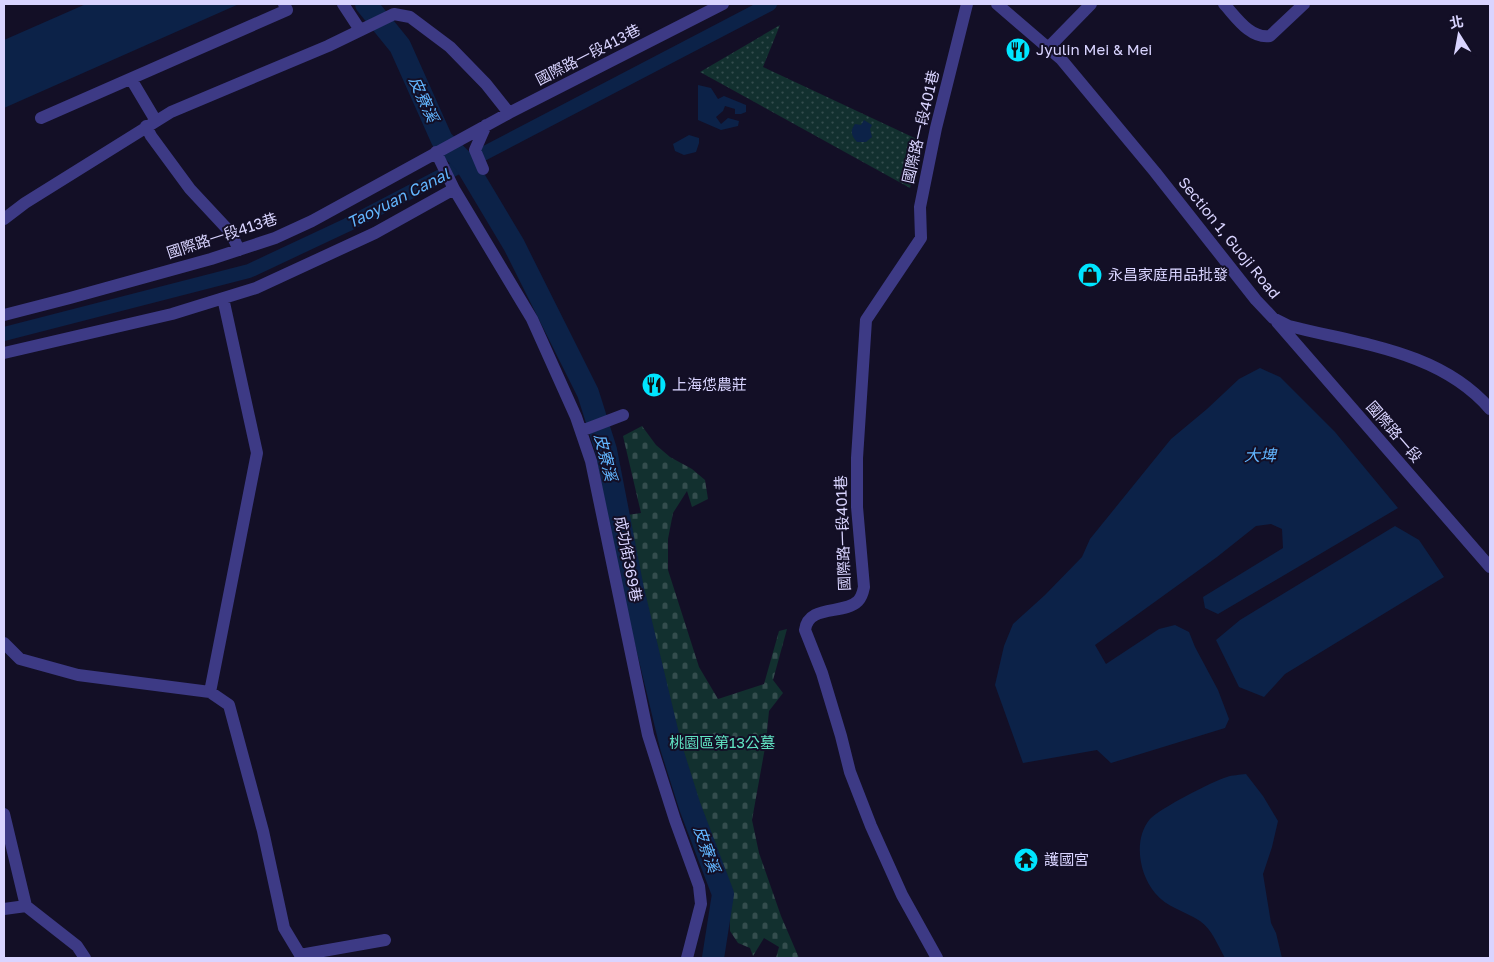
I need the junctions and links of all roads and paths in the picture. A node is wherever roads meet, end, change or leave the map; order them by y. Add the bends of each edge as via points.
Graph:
1 (284, 4) edge
2 (343, 4) edge
3 (723, 4) edge
4 (967, 4) edge
5 (997, 4) edge
6 (1091, 4) edge
7 (1224, 4) edge
8 (1304, 4) edge
9 (709, 7) edge
10 (363, 29) junction
11 (1048, 47) junction
12 (131, 79) junction
13 (509, 113) junction
14 (41, 118) dead end
15 (151, 124) junction
16 (486, 125) junction
17 (436, 152) junction
18 (484, 169) dead end
19 (454, 189) junction
20 (4, 219) edge
21 (239, 250) junction
22 (223, 298) junction
23 (4, 315) edge
24 (1273, 318) junction
25 (4, 352) edge
26 (1490, 409) edge
27 (623, 415) dead end
28 (582, 431) junction
29 (1490, 567) edge
30 (4, 643) edge
31 (210, 692) junction
32 (4, 814) edge
33 (26, 906) junction
34 (4, 909) edge
35 (385, 940) dead end
36 (301, 956) edge
37 (85, 958) edge
38 (687, 958) edge
39 (937, 958) edge

1 - 12 street via 286,10
2 - 10 street
3 - 9 street, 國際路一段413巷
4 - 39 street, 國際路一段401巷 via 920,207 921,238 866,320 857,458 862,596 854,604 810,618 805,630 822,673 850,772 871,826 902,895
5 - 11 street, Section 1, Guoji Road
6 - 11 street
7 - 8 street via 1253,34 1262,37 1270,36
9 - 13 street, 國際路一段413巷
10 - 13 street via 394,14 410,17 450,47
10 - 15 street via 171,112
11 - 24 street, Section 1, Guoji Road
12 - 14 street
12 - 15 street
13 - 16 street, 國際路一段413巷
15 - 20 street via 25,202
15 - 21 street via 151,136 190,189 231,233
16 - 17 street, 國際路一段413巷
16 - 18 street via 475,150
17 - 19 street, 成功街369巷
17 - 21 street, 國際路一段413巷 via 312,220 275,238
19 - 22 street via 375,233 256,288
19 - 28 street, 成功街369巷 via 532,319
21 - 23 street, 國際路一段413巷
22 - 25 street via 172,314
22 - 31 street via 257,453
24 - 26 street, Section 1, Guoji Road via 1289,326 1414,358 1463,383
24 - 29 street, 國際路一段
27 - 28 street
28 - 38 street, 成功街369巷 via 591,460 648,735 699,886 701,904
30 - 31 street via 20,659 78,675
31 - 36 street via 229,705 263,831 284,928
32 - 33 street
33 - 34 street
33 - 37 street via 76,946
35 - 36 street

